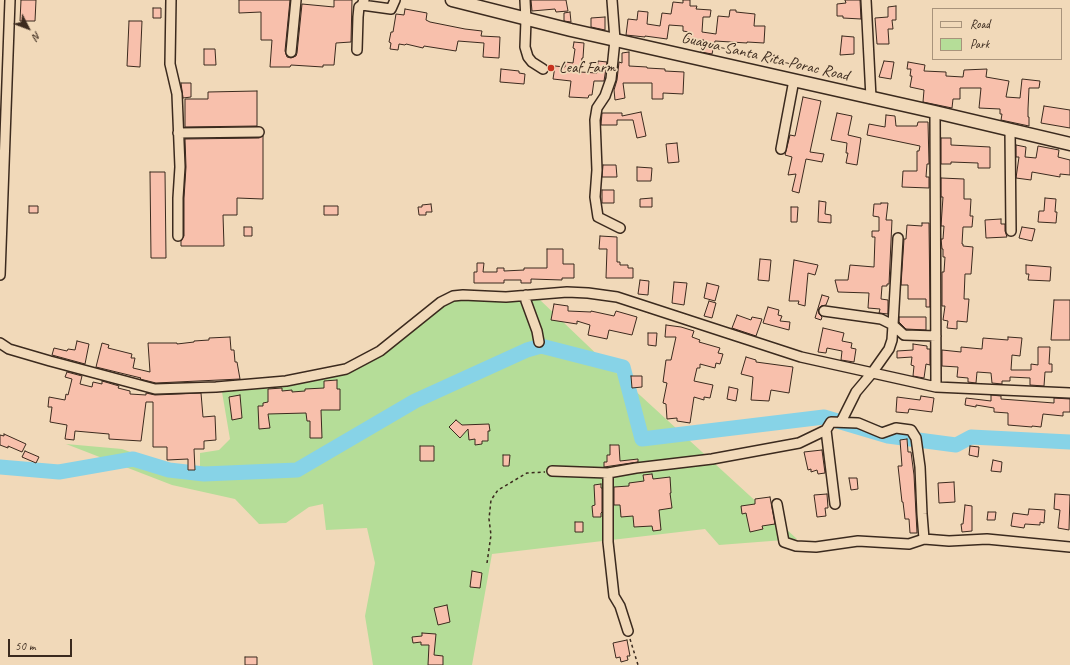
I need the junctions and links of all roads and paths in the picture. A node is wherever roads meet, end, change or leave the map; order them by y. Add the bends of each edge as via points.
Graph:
1 (10, 0) edge
2 (171, 0) edge
3 (296, 0) edge
4 (395, 0) edge
5 (452, 0) edge
6 (525, 0) edge
7 (612, 0) edge
8 (866, 0) edge
9 (363, 2) edge
10 (526, 20) junction
11 (615, 40) junction
12 (357, 50) dead end
13 (291, 52) dead end
14 (543, 69) dead end
15 (3, 76) edge
16 (794, 80) junction
17 (871, 98) junction
18 (935, 112) junction
19 (1010, 130) junction
20 (259, 132) dead end
21 (178, 133) junction
22 (1070, 144) edge
23 (780, 148) dead end
24 (620, 228) dead end
25 (1010, 231) dead end
26 (178, 236) dead end
27 (898, 238) dead end
28 (0, 275) edge
29 (526, 295) junction
30 (824, 311) dead end
31 (893, 325) junction
32 (936, 336) junction
33 (539, 342) dead end
34 (0, 343) edge
35 (872, 373) junction
36 (936, 387) junction
37 (1070, 394) edge
38 (841, 422) junction
39 (828, 426) junction
40 (552, 471) joint
41 (608, 473) junction
42 (777, 504) dead end
43 (836, 504) dead end
44 (924, 539) junction
45 (1070, 548) edge
46 (487, 563) dead end
47 (628, 631) joint
48 (638, 665) edge

1 - 15 street
2 - 21 street via 170,64 177,94
3 - 13 street
4 - 9 street via 391,9
5 - 10 main road, Guagua-Santa Rita-Porac Road
6 - 10 street
7 - 11 street
8 - 17 street
9 - 12 street via 359,7
10 - 11 main road, Guagua-Santa Rita-Porac Road
10 - 14 street via 525,47 528,57
11 - 16 main road, Guagua-Santa Rita-Porac Road
11 - 24 street via 611,79 597,108 595,120 598,170 595,197 598,217
15 - 28 street
16 - 17 main road, Guagua-Santa Rita-Porac Road
16 - 23 street
17 - 18 main road, Guagua-Santa Rita-Porac Road
18 - 19 main road, Guagua-Santa Rita-Porac Road
18 - 32 street
19 - 22 main road, Guagua-Santa Rita-Porac Road
19 - 25 street
20 - 21 street
21 - 26 street
27 - 31 street
29 - 33 street
29 - 34 street via 453,296 441,302 380,351 346,369 286,381 216,387 155,388 50,361
29 - 35 street via 567,292 617,296 801,357
30 - 31 street via 881,319
31 - 32 street via 904,335
31 - 35 street via 889,349
32 - 36 street
35 - 36 street
35 - 38 street via 856,392
36 - 37 street
38 - 39 street
38 - 44 street via 858,423 882,433 896,428 911,430 916,441 920,467
39 - 41 street via 800,443 712,459
39 - 43 street
40 - 41 street
40 - 46 path via 527,473 498,490 491,500 491,535
41 - 47 street via 608,542 614,596
42 - 44 street via 784,542 796,546 816,547 858,541 909,544
44 - 45 street via 987,540
47 - 48 path

